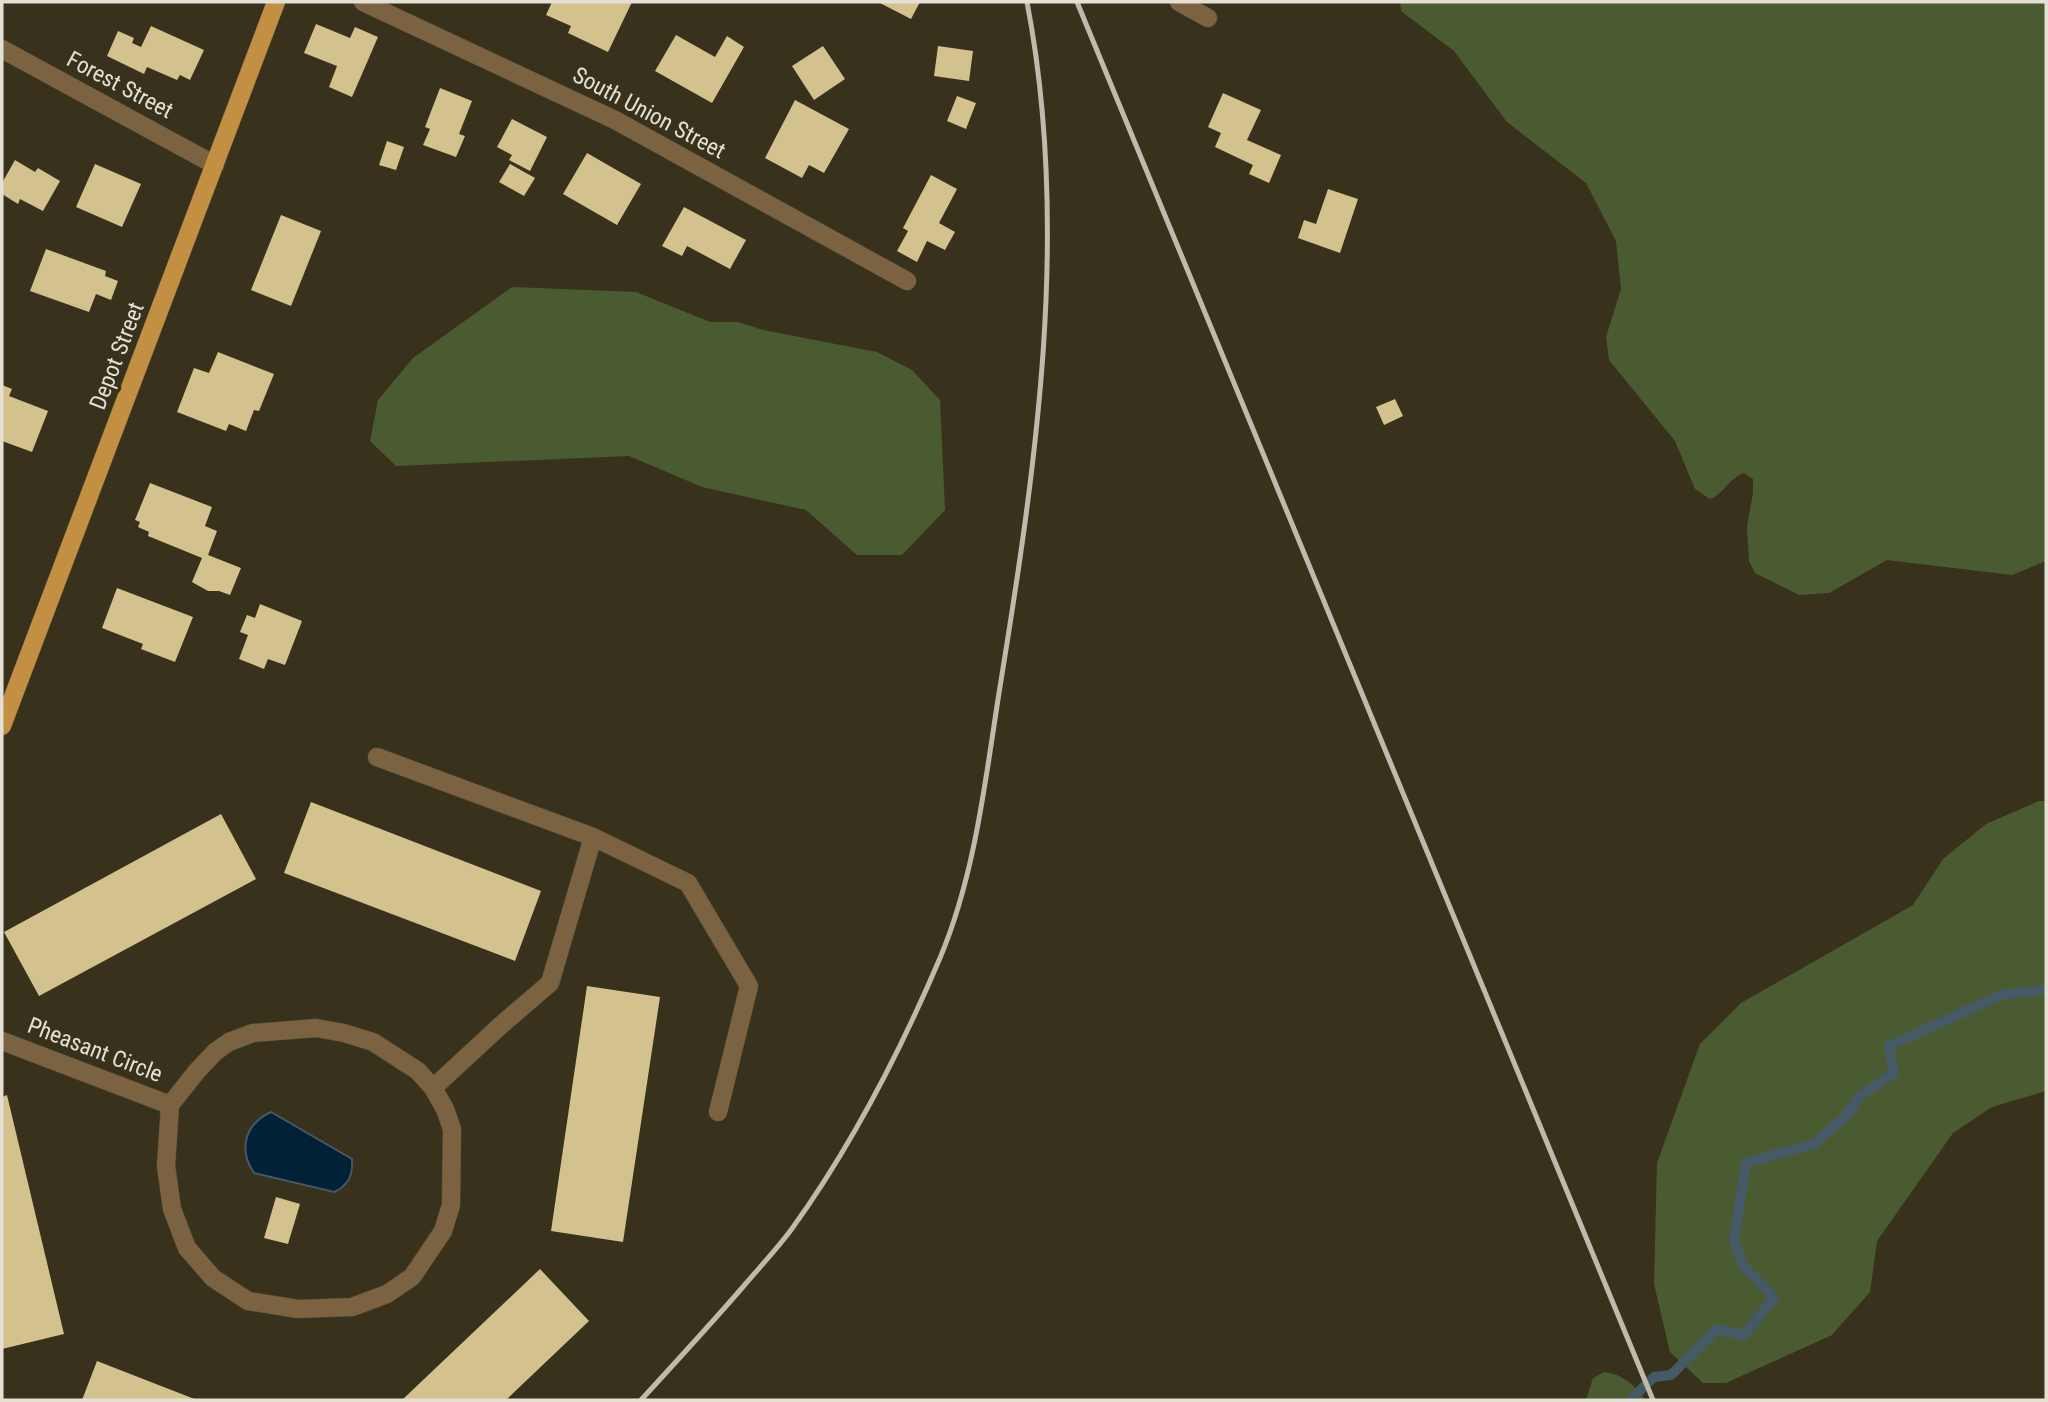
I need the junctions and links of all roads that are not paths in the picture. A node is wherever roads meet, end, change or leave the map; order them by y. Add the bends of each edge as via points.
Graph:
1 (276, 2) edge
2 (363, 2) edge
3 (1179, 2) edge
4 (1208, 18) dead end
5 (2, 49) edge
6 (215, 165) junction
7 (906, 281) dead end
8 (3, 719) edge
9 (377, 757) dead end
10 (593, 836) junction
11 (2, 1041) edge
12 (433, 1088) junction
13 (170, 1105) junction
14 (718, 1112) dead end

1 - 6 main road, Depot Street
2 - 7 street, South Union Street via 615,120
3 - 4 street
5 - 6 street, Forest Street
6 - 8 main road, Depot Street
9 - 10 street
10 - 12 street via 550,983
10 - 14 street via 688,883 749,986
11 - 13 street, Pheasant Circle
12 - 13 street, Pheasant Circle via 418,1071 373,1042 316,1028 253,1033 229,1042 197,1071
12 - 13 street, Pheasant Circle via 452,1129 451,1205 443,1231 412,1277 387,1294 352,1307 298,1309 248,1301 213,1278 187,1248 172,1209 166,1166

